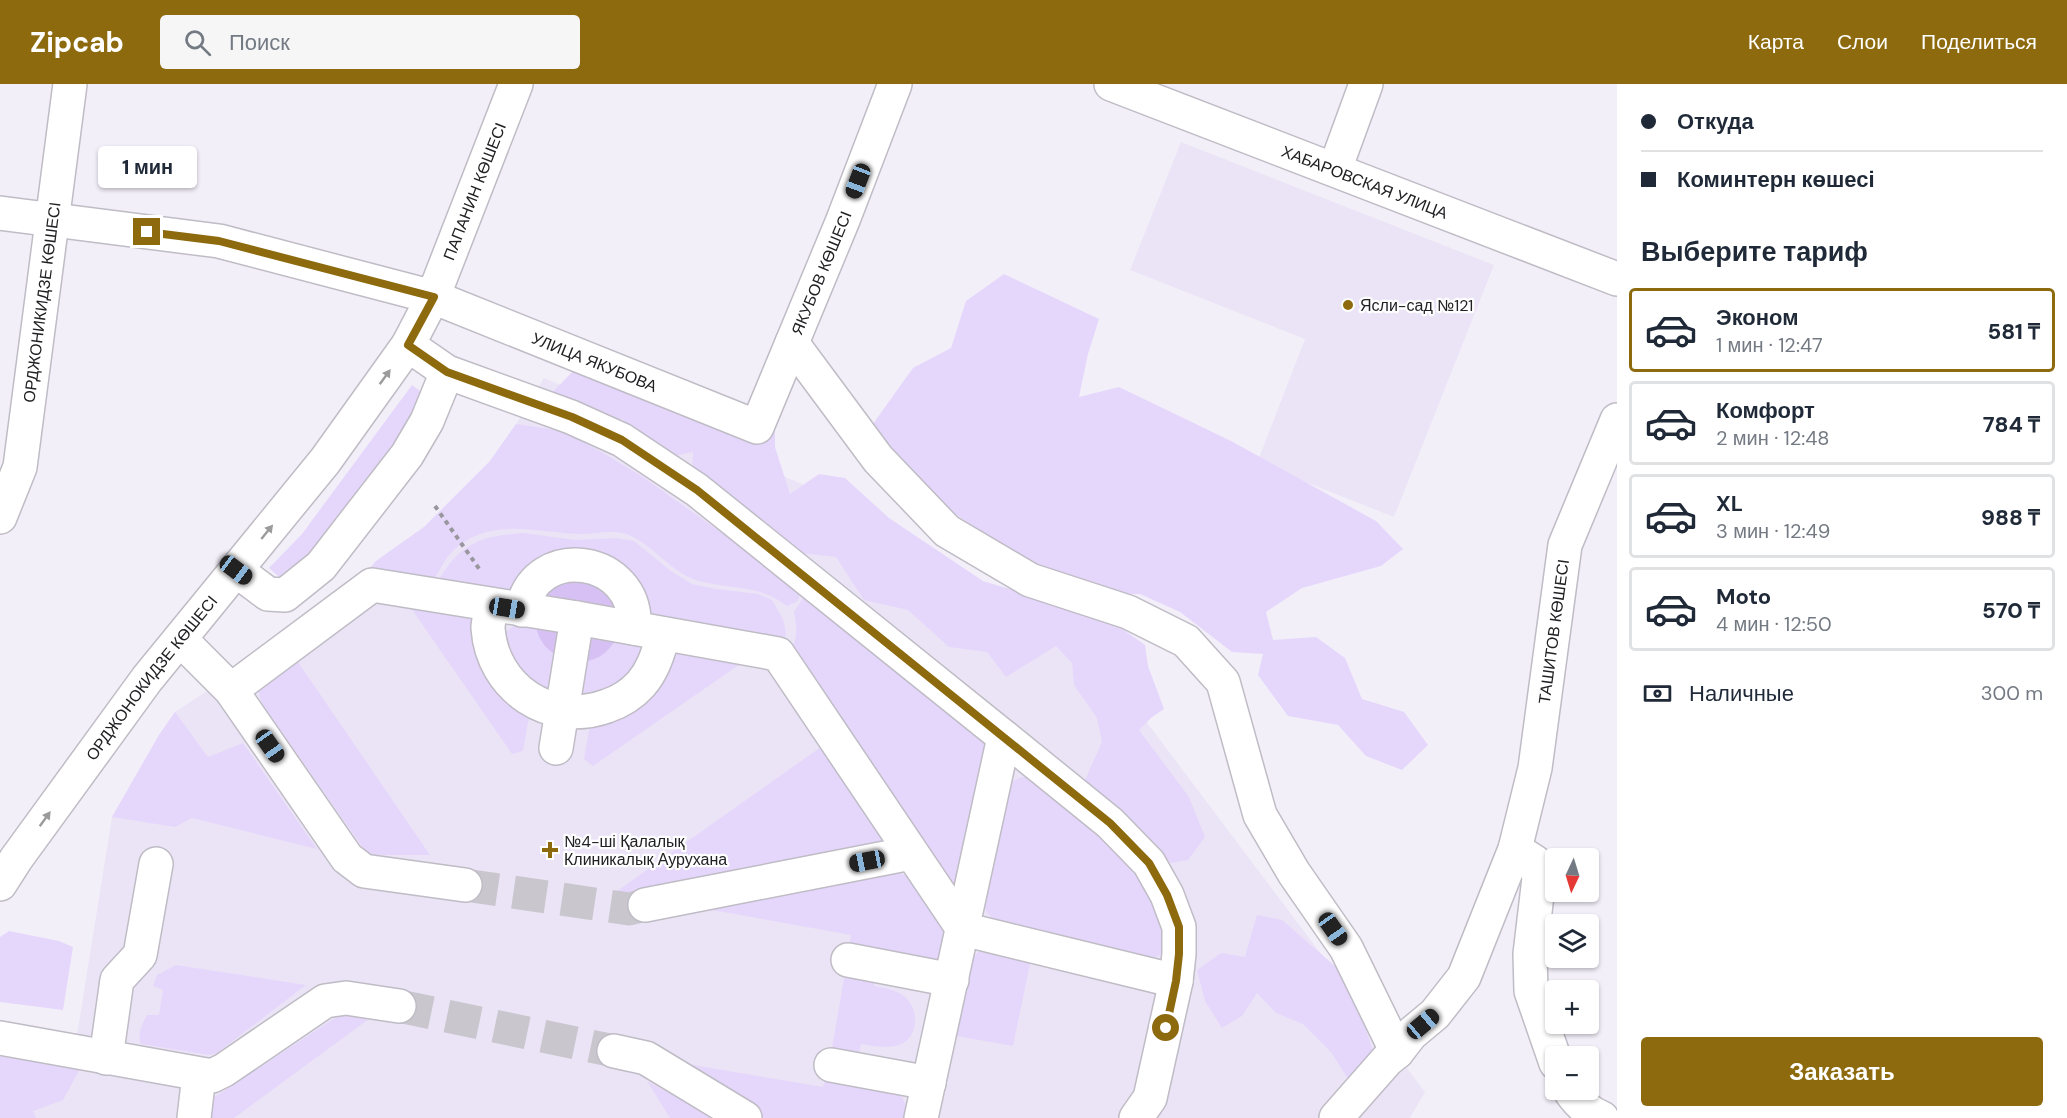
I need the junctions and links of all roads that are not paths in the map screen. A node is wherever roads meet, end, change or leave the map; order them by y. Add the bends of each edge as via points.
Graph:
1 (70, 84) edge
2 (516, 84) edge
3 (895, 84) edge
4 (1111, 84) edge
5 (1366, 84) edge
6 (1335, 169) junction
7 (0, 213) edge
8 (52, 220) junction
9 (1617, 279) edge
10 (434, 297) junction
11 (792, 343) junction
12 (408, 345) junction
13 (447, 372) junction
14 (1617, 420) edge
15 (757, 427) joint
16 (0, 517) edge
17 (236, 570) junction
18 (517, 609) junction
19 (577, 618) junction
20 (639, 629) junction
21 (180, 639) junction
22 (231, 690) junction
23 (562, 712) junction
24 (1004, 737) junction
25 (556, 748) dead end
26 (1515, 849) junction
27 (911, 852) junction
28 (156, 864) dead end
29 (5, 865) edge
30 (465, 885) tunnel mouth
31 (645, 904) tunnel mouth
32 (963, 929) junction
33 (848, 960) dead end
34 (952, 980) junction
35 (1176, 981) junction
36 (399, 1006) tunnel mouth
37 (0, 1038) edge
38 (1550, 1046) edge
39 (614, 1051) tunnel mouth
40 (1397, 1052) junction
41 (106, 1058) junction
42 (831, 1065) dead end
43 (199, 1075) junction
44 (929, 1083) junction
45 (1577, 1100) edge
46 (1344, 1112) edge
47 (194, 1118) edge
48 (745, 1118) edge
49 (921, 1118) edge
50 (1136, 1118) edge
51 (1602, 1118) edge

1 - 8 street, ОРДЖОНИКИДЗЕ КӨШЕСІ
2 - 10 street, ПАПАНИН КӨШЕСІ
3 - 11 street, ЯКУБОВ КӨШЕСІ
4 - 6 street, ХАБАРОВСКАЯ УЛИЦА
5 - 6 street
6 - 9 street, ХАБАРОВСКАЯ УЛИЦА
7 - 8 street, УЛИЦА ЯКУБОВА
8 - 10 street, УЛИЦА ЯКУБОВА via 219,241
8 - 16 street, ОРДЖОНИКИДЗЕ КӨШЕСІ via 20,467
10 - 12 street, ОРДЖОНОКИДЗЕ КӨШЕСІ
10 - 15 street, УЛИЦА ЯКУБОВА
11 - 15 street, ЯКУБОВ КӨШЕСІ
11 - 40 street via 878,459 947,531 1030,580 1128,612 1186,641 1222,682 1260,815 1346,948
12 - 13 street
17 -> 12 street, ОРДЖОНОКИДЗЕ КӨШЕСІ via 325,461
13 - 17 street via 427,421 407,455 321,566 285,595 268,594
13 - 24 street via 572,417 641,452 697,490
14 - 26 street, ТАШИТОВ КӨШЕСІ via 1565,545 1535,768
17 - 21 street, ОРДЖОНОКИДЗЕ КӨШЕСІ
18 - 19 street
18 - 20 street via 536,581 552,570 571,564 591,566 609,574 624,588
18 - 22 street via 372,585
18 - 23 street via 488,627 494,656 510,683 534,702
19 - 20 street
19 - 23 street
20 - 23 street via 656,662 640,685 619,702 593,711
20 - 27 street via 778,654
21 - 22 street
29 -> 21 street, ОРДЖОНОКИДЗЕ КӨШЕСІ
22 - 30 street via 347,858 364,872
23 - 25 street
24 - 32 street
24 - 35 street via 1110,823 1149,863 1179,927
26 - 38 street via 1535,862 1539,878 1530,954 1531,991
26 - 40 street, ТАШИТОВ КӨШЕСІ via 1464,977 1435,1014
27 - 31 street
27 - 32 street
28 - 41 street via 140,955 117,980
32 - 34 street
32 - 35 street
33 - 34 street
34 - 44 street
35 - 50 street via 1150,1098
36 - 43 street via 346,998 325,1001 224,1070 212,1076
37 - 41 street
39 - 48 street via 646,1058
40 - 46 street, ТАШИТОВ КӨШЕСІ
41 - 43 street
42 - 44 street
43 - 47 street
44 - 49 street
45 - 51 street

